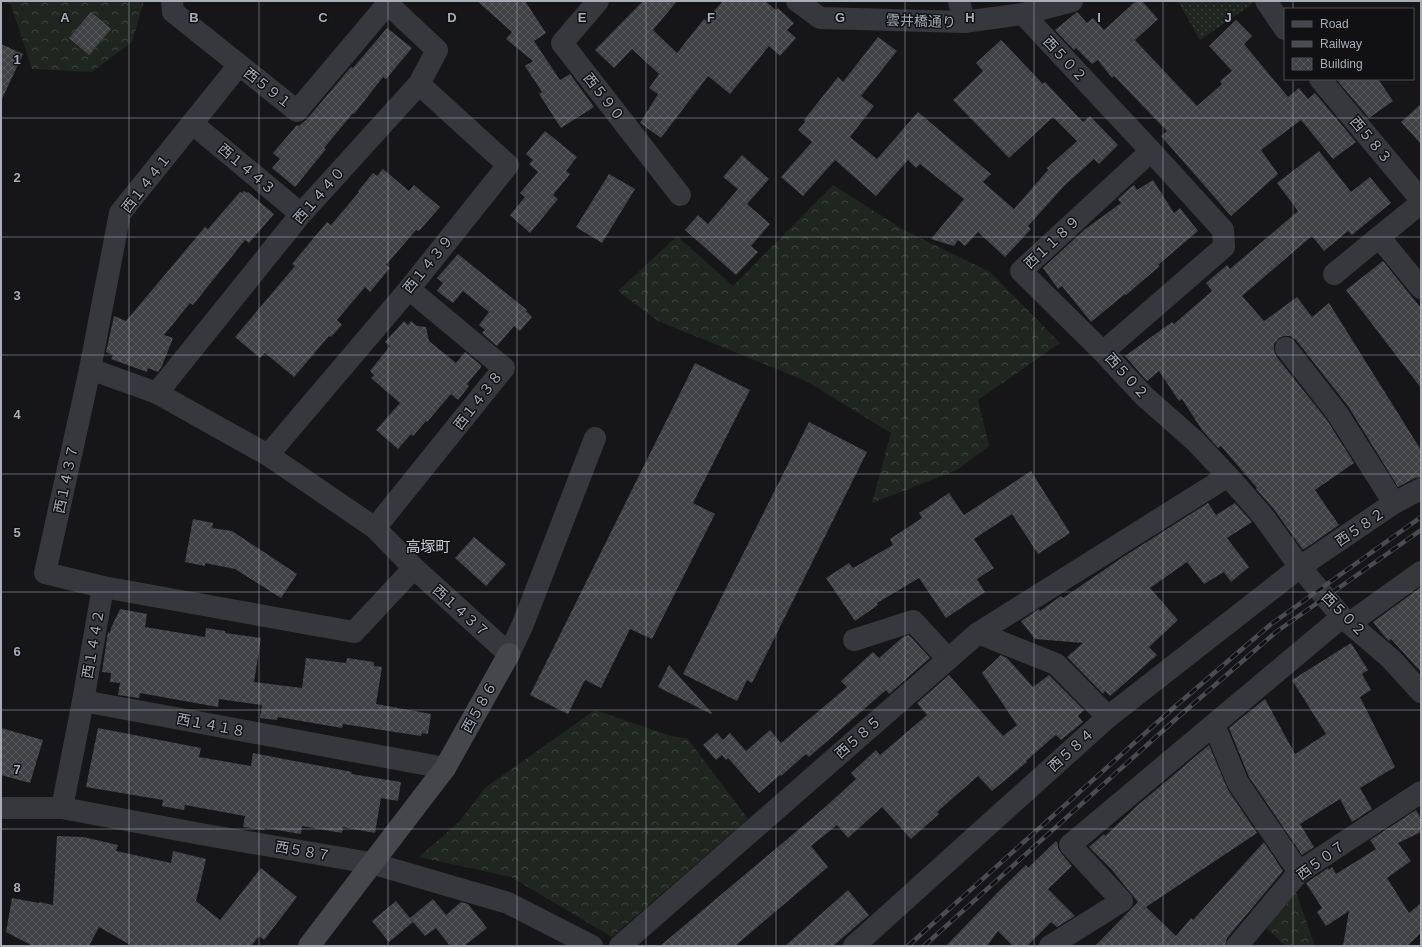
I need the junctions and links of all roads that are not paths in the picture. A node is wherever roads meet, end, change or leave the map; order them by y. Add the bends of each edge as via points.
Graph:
1 (172, 1) edge
2 (598, 1) edge
3 (797, 1) edge
4 (959, 1) edge
5 (1072, 1) edge
6 (1266, 1) edge
7 (389, 3) edge
8 (1023, 14) junction
9 (964, 22) junction
10 (1284, 28) edge
11 (239, 66) junction
12 (1321, 80) edge
13 (418, 84) junction
14 (193, 124) junction
15 (1151, 151) junction
16 (680, 195) dead end
17 (1421, 201) edge
18 (302, 214) junction
19 (1379, 237) junction
20 (1334, 274) dead end
21 (1421, 288) edge
22 (409, 289) junction
23 (1286, 348) dead end
24 (1102, 352) junction
25 (90, 369) junction
26 (157, 393) junction
27 (595, 438) dead end
28 (268, 455) junction
29 (1228, 476) junction
30 (1421, 489) edge
31 (1394, 503) junction
32 (376, 528) junction
33 (1300, 567) junction
34 (414, 568) junction
35 (1421, 572) edge
36 (103, 587) junction
37 (1346, 620) junction
38 (978, 633) junction
39 (854, 640) dead end
40 (509, 654) junction
41 (948, 659) junction
42 (1421, 692) edge
43 (83, 701) junction
44 (1108, 717) junction
45 (1214, 725) junction
46 (445, 768) junction
47 (1421, 792) edge
48 (1, 808) edge
49 (62, 808) junction
50 (372, 863) junction
51 (1299, 872) junction
52 (309, 946) edge
53 (592, 946) edge
54 (620, 946) edge
55 (854, 946) edge
56 (1050, 946) edge
57 (1237, 946) edge

1 - 11 street, 西５９１ via 173,12
2 - 16 street, 西５９０ via 562,43
3 - 9 street, 雲井橋通り via 820,18
4 - 9 street
5 - 8 street, 雲井橋通り
6 - 10 street
7 - 11 street, 西５９１ via 297,111
7 - 13 street, 西１４４０ via 437,50
8 - 9 street, 雲井橋通り
8 - 15 street, 西５０２
11 - 14 street, 西１４４１
12 - 17 street, 西５８３
13 - 18 street, 西１４４０
13 - 22 street, 西１４３９ via 508,165
14 - 18 street, 西１４４３
14 - 25 street, 西１４４１ via 120,213
15 - 24 street, 西５０２ via 1222,230 1224,247
15 - 24 street, 西１１８９ via 1021,271
17 - 19 street, 西５８３
18 - 26 street, 西１４４０
19 - 20 street, 西５８３
19 - 21 street
22 - 28 street, 西１４３９
22 - 32 street, 西１４３８ via 504,368
23 - 31 street via 1337,412
24 - 29 street, 西５０２
25 - 26 street, 西１４３７
25 - 36 street, 西１４３７ via 45,573
26 - 28 street, 西１４３７
27 - 40 street, 西５８６
28 - 32 street, 西１４３７
29 - 33 street, 西５０２ via 1263,516
29 - 38 street, 西５８５
30 - 31 street, 西５８２
31 - 33 street, 西５８２
32 - 34 street, 西１４３７
33 - 37 street, 西５０２
33 - 44 street, 西５８４
34 - 36 street, 西１４３７ via 354,632
34 - 40 street, 西１４３７
35 - 37 street
36 - 43 street, 西１４４２
37 - 42 street, 西５０２ via 1391,659
37 - 45 street
38 - 41 street, 西５８５
38 - 44 street via 1056,664
39 - 41 street via 913,621
40 - 46 street, 西５８６
41 - 54 street, 西５８５
43 - 46 street, 西１４１８
43 - 49 street
44 - 55 street, 西５８４
45 - 51 street via 1238,783
45 - 56 street via 1070,845 1122,901
46 - 50 street, 西５８６
47 - 51 street, 西５０７
48 - 49 street, 西５８７
49 - 50 street, 西５８７
50 - 52 street, 西５８６
50 - 53 street, 西５８７ via 508,903
51 - 57 street, 西５０７

